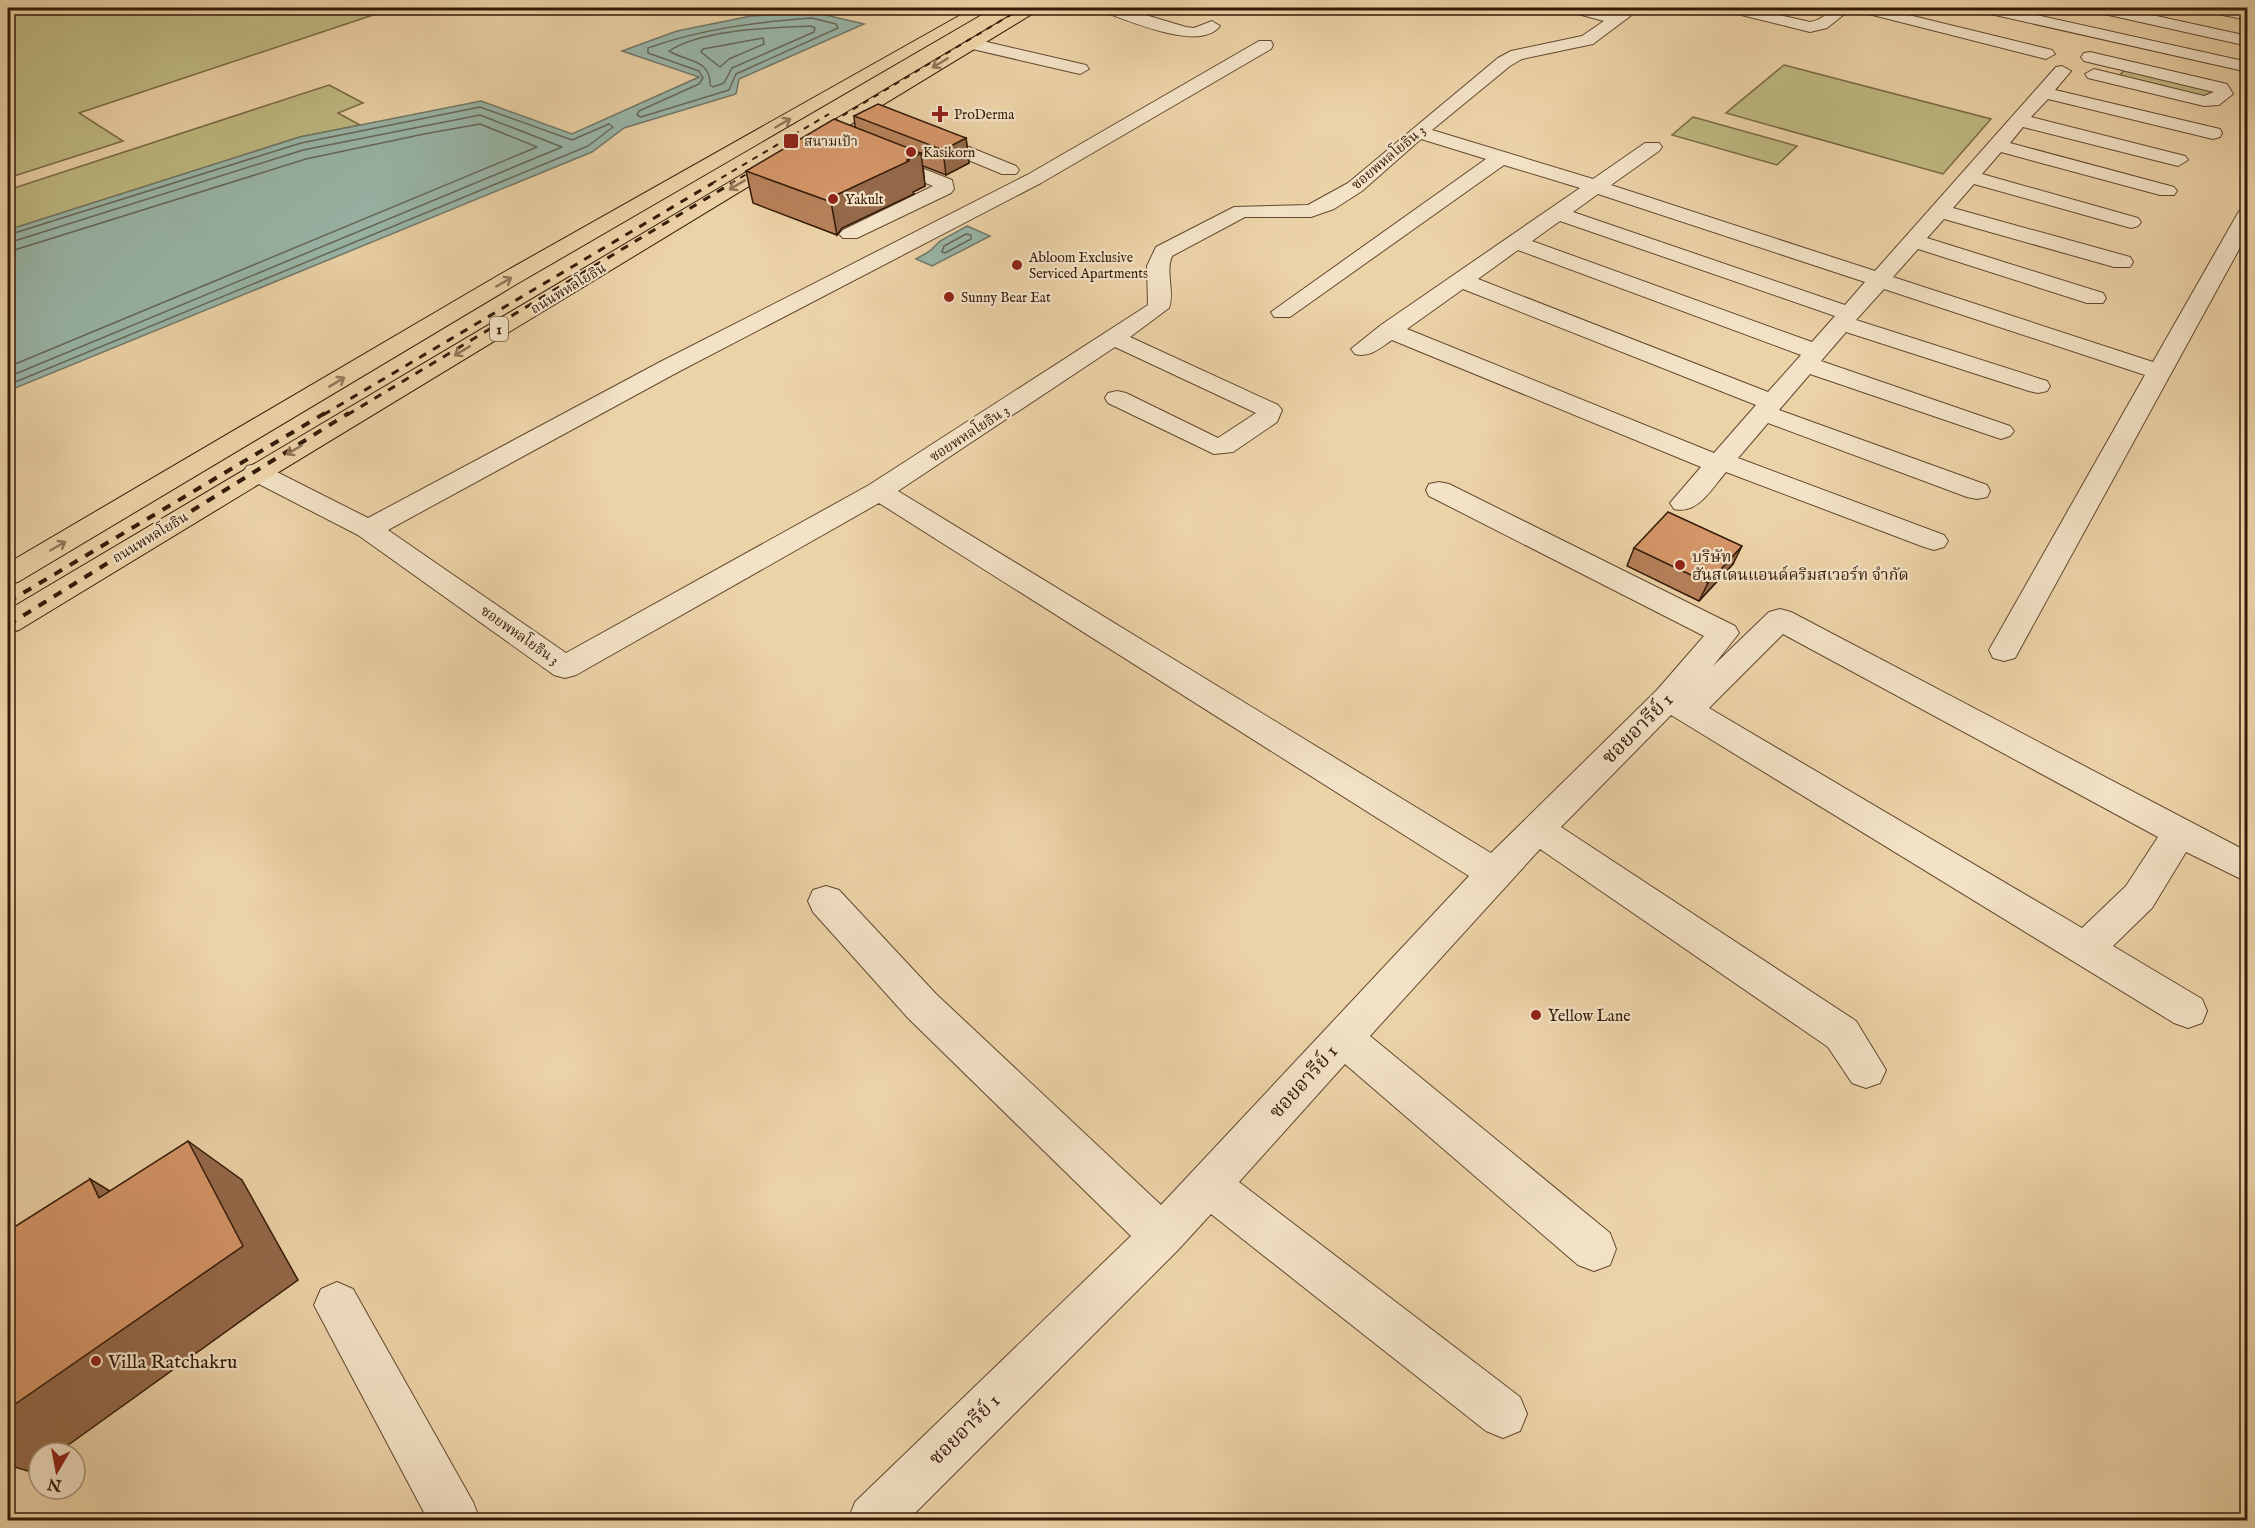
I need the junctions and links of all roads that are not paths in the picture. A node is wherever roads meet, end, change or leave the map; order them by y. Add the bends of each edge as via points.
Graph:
1 (984, 8) edge
2 (1034, 8) edge
3 (1107, 8) edge
4 (1573, 8) edge
5 (1633, 8) edge
6 (1731, 8) edge
7 (1844, 8) edge
8 (1863, 8) edge
9 (1927, 8) edge
10 (1986, 8) edge
11 (2100, 8) edge
12 (2209, 8) edge
13 (2119, 10) edge
14 (2247, 15) edge
15 (1616, 19) junction
16 (1912, 20) junction
17 (954, 25) junction
18 (1212, 26) dead end
19 (2098, 33) junction
20 (982, 38) junction
21 (2247, 41) edge
22 (1265, 45) dead end
23 (2068, 57) junction
24 (2247, 67) edge
25 (1080, 69) dead end
26 (2094, 74) junction
27 (2043, 92) junction
28 (861, 110) junction
29 (2019, 120) junction
30 (890, 121) edge
31 (912, 130) edge
32 (1418, 132) junction
33 (2213, 133) dead end
34 (821, 134) junction
35 (1996, 145) junction
36 (1653, 147) dead end
37 (1502, 157) junction
38 (2178, 160) dead end
39 (1009, 170) dead end
40 (1969, 177) junction
41 (1594, 186) junction
42 (2167, 190) dead end
43 (1940, 210) junction
44 (1556, 213) junction
45 (2247, 213) edge
46 (2131, 222) dead end
47 (850, 234) dead end
48 (1914, 241) junction
49 (1515, 242) junction
50 (2122, 262) dead end
51 (1460, 280) junction
52 (1879, 280) junction
53 (2095, 298) dead end
54 (1282, 312) dead end
55 (1845, 318) junction
56 (1389, 330) junction
57 (1112, 337) junction
58 (1363, 349) dead end
59 (1811, 358) junction
60 (2159, 372) junction
61 (2038, 386) dead end
62 (1118, 398) dead end
63 (1768, 407) junction
64 (2001, 431) dead end
65 (214, 455) junction
66 (1720, 462) junction
67 (256, 472) junction
68 (1439, 490) dead end
69 (879, 491) junction
70 (1977, 491) dead end
71 (1684, 503) dead end
72 (368, 529) junction
73 (1934, 542) dead end
74 (8, 575) edge
75 (8, 623) edge
76 (2004, 650) dead end
77 (1690, 691) junction
78 (1538, 830) junction
79 (2180, 832) junction
80 (2241, 865) dead end
81 (1494, 873) junction
82 (826, 901) dead end
83 (2085, 949) junction
84 (2188, 1011) dead end
85 (1343, 1038) junction
86 (1866, 1070) dead end
87 (1208, 1185) junction
88 (1162, 1236) junction
89 (1594, 1249) dead end
90 (337, 1305) dead end
91 (1503, 1414) dead end
92 (456, 1521) edge
93 (873, 1521) edge

1 - 17 main road, 1
2 - 20 main road, ถนนพหลโยธิน / 1
3 - 18 street via 1184,32 1196,33
4 - 15 street
5 - 15 street, ซอยพหลโยธิน 3
6 - 7 street via 1810,27 1821,25
8 - 16 street
9 - 16 street
10 - 19 street
11 - 13 street
12 - 14 street
13 - 19 street
13 - 21 street
15 - 32 street, ซอยพหลโยธิน 3 via 1587,40 1517,55 1504,62
16 - 23 street
17 - 20 main road
65 -> 17 main road, 1 via 507,280
19 - 23 street
19 - 24 street
20 - 25 street
20 -> 28 main road, ถนนพหลโยธิน / 1
22 - 72 street via 1034,179 669,367
23 - 26 street
23 - 26 street via 2106,67 2106,71
23 - 26 street via 2221,88 2224,94 2204,101
23 - 27 street
27 - 29 street
27 - 33 street
28 - 30 street
28 - 34 main road, ถนนพหลโยธิน / 1
29 - 35 street
29 - 38 street
31 - 39 street
32 - 37 street
32 - 57 street, ซอยพหลโยธิน 3 via 1366,179 1321,207 1303,211 1240,211 1164,252 1157,260 1163,298 1158,308
34 - 47 street via 945,184 939,192
34 -> 67 main road, ถนนพหลโยธิน / 1
35 - 40 street
35 - 42 street
36 - 41 street
37 - 41 street
37 - 54 street
40 - 43 street
40 - 46 street
41 - 44 street
41 - 52 street
43 - 48 street
43 - 50 street
44 - 49 street
44 - 55 street
45 - 60 street
48 - 52 street
48 - 53 street
49 - 51 street
49 - 59 street
51 - 56 street
51 - 63 street
52 - 55 street
52 - 60 street
55 - 59 street
55 - 61 street
56 - 58 street
56 - 66 street
57 - 62 street via 1269,410 1268,417 1249,430 1224,446 1214,446
57 - 69 street, ซอยพหลโยธิน 3
59 - 63 street
59 - 64 street
60 - 76 street
63 - 66 street
63 - 70 street
65 - 67 main road
74 -> 65 main road, 1
66 - 71 street
66 - 73 street
67 - 72 street, ซอยพหลโยธิน 3
67 - 75 main road, ถนนพหลโยธิน / 1
68 - 77 street, ซอยอารีย์ 1 via 1724,633
69 - 72 street, ซอยพหลโยธิน 3 via 565,667
69 - 81 street
77 - 78 street, ซอยอารีย์ 1
77 - 79 street via 1780,619
77 - 83 street
78 - 81 street, ซอยอารีย์ 1
78 - 86 street via 1842,1034
79 - 80 street
79 - 83 street via 2139,897
81 - 85 street, ซอยอารีย์ 1
82 - 88 street via 922,1006
83 - 84 street
85 - 87 street, ซอยอารีย์ 1
85 - 89 street
87 - 88 street, ซอยอารีย์ 1
87 - 91 street
88 - 93 street, ซอยอารีย์ 1
90 - 92 street

